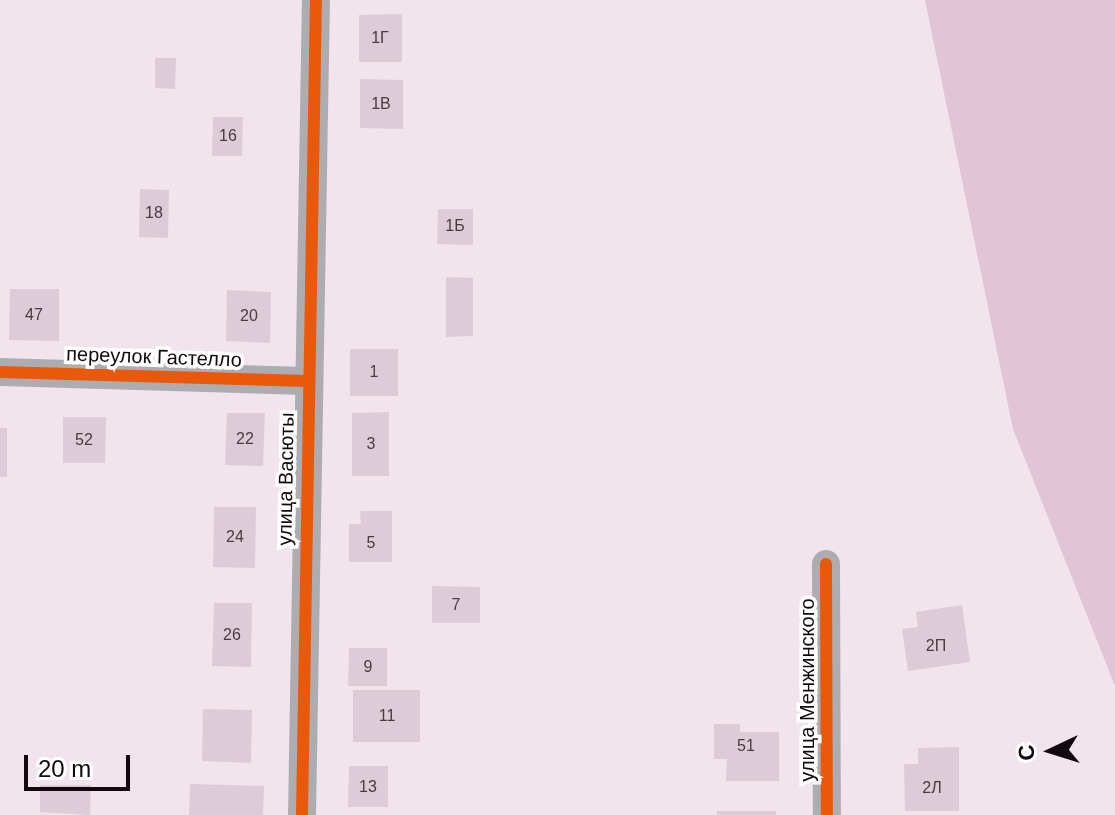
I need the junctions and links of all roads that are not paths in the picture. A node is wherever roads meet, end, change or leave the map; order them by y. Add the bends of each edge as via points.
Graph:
1 (316, 0) edge
2 (0, 372) edge
3 (307, 381) junction
4 (826, 564) dead end
5 (302, 815) edge
6 (827, 815) edge

1 - 3 street, улица Васюты
2 - 3 street, переулок Гастелло
3 - 5 street, улица Васюты
4 - 6 street, улица Менжинского

